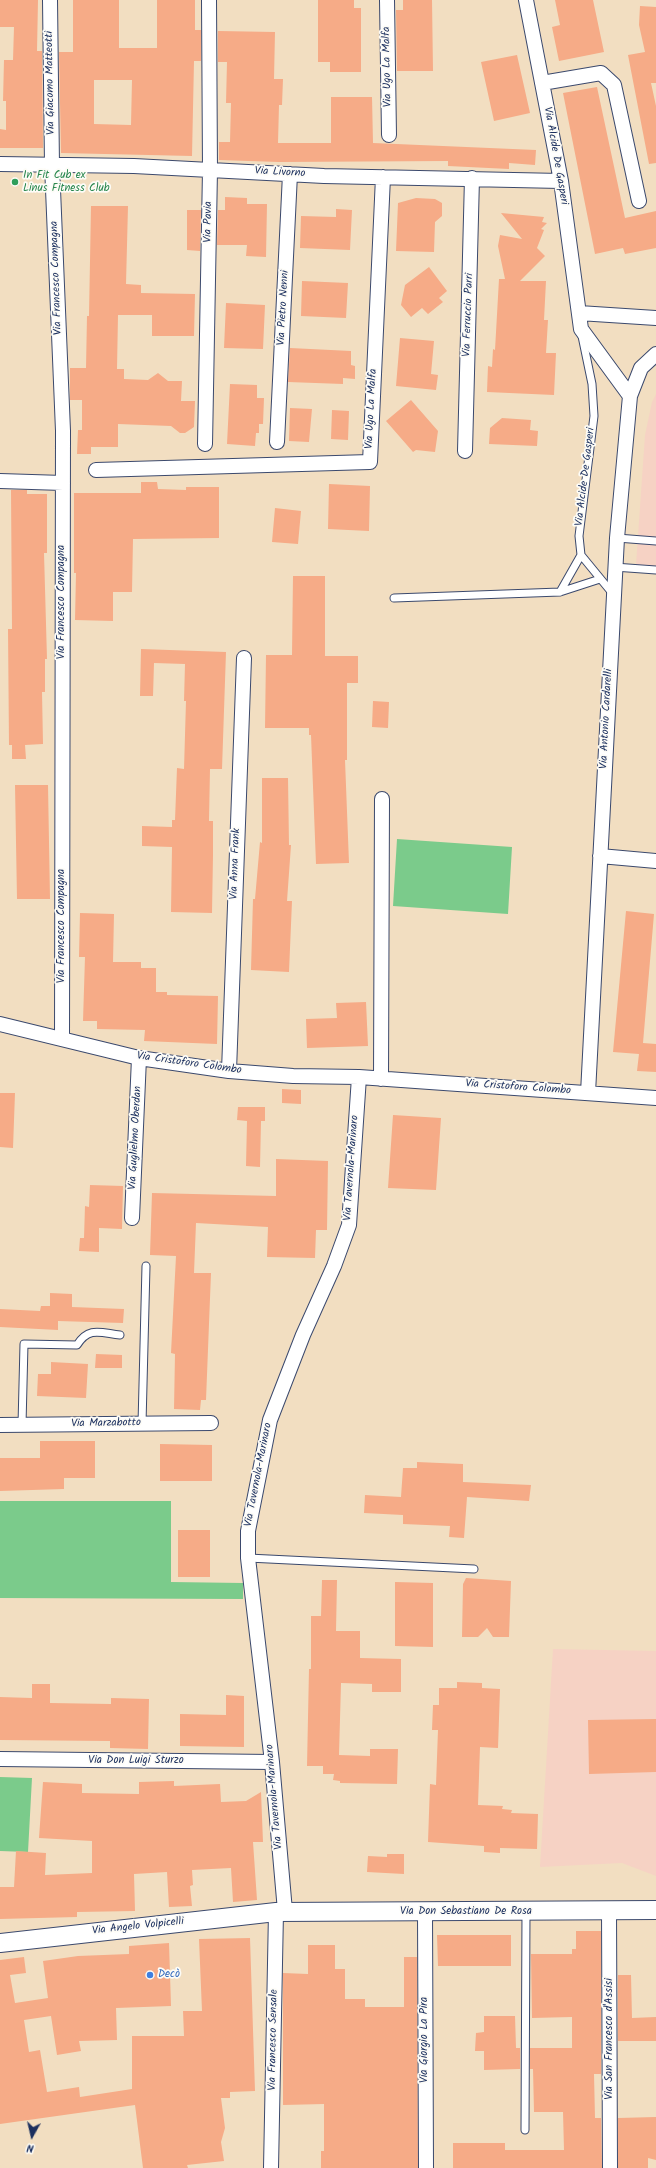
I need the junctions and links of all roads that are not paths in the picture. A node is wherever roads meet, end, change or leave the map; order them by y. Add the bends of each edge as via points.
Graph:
1 (50, 0) edge
2 (209, 0) edge
3 (387, 0) edge
4 (526, 0) edge
5 (542, 84) junction
6 (389, 135) dead end
7 (0, 164) edge
8 (52, 165) junction
9 (210, 170) junction
10 (290, 174) junction
11 (383, 177) junction
12 (472, 178) junction
13 (561, 181) junction
14 (639, 201) dead end
15 (579, 313) junction
16 (656, 318) edge
17 (581, 329) junction
18 (656, 354) edge
19 (630, 396) junction
20 (277, 442) dead end
21 (205, 444) dead end
22 (465, 452) dead end
23 (96, 470) dead end
24 (0, 481) edge
25 (62, 483) junction
26 (617, 538) junction
27 (656, 541) edge
28 (581, 554) junction
29 (614, 567) junction
30 (656, 570) edge
31 (600, 579) junction
32 (560, 592) junction
33 (613, 594) junction
34 (394, 598) dead end
35 (244, 658) dead end
36 (382, 799) dead end
37 (600, 856) junction
38 (656, 861) edge
39 (0, 1024) edge
40 (62, 1039) junction
41 (139, 1058) junction
42 (229, 1071) junction
43 (359, 1077) junction
44 (381, 1078) junction
45 (588, 1093) junction
46 (656, 1098) edge
47 (132, 1218) dead end
48 (146, 1266) dead end
49 (120, 1335) dead end
50 (211, 1423) dead end
51 (142, 1424) junction
52 (22, 1425) junction
53 (0, 1426) edge
54 (248, 1558) junction
55 (474, 1569) dead end
56 (0, 1759) edge
57 (272, 1762) junction
58 (609, 1910) junction
59 (656, 1910) edge
60 (281, 1912) junction
61 (425, 1912) junction
62 (526, 1912) junction
63 (0, 1942) edge
64 (525, 2130) dead end
65 (269, 2168) edge
66 (426, 2168) edge
67 (610, 2168) edge

1 - 8 street, Via Giacomo Matteotti
2 - 9 street, Via Pavia
3 - 6 street, Via Ugo La Malfa
4 - 5 street, Via Alcide De Gasperi
5 - 13 street, Via Alcide De Gasperi
5 - 14 street via 601,72 609,78 614,86
7 - 8 street, Via Livorno
8 - 9 street, Via Livorno
8 - 25 street, Via Francesco Compagna via 63,431
9 - 10 street, Via Livorno
9 - 21 street, Via Pavia
10 - 11 street, Via Livorno
10 - 20 street, Via Pietro Nenni
11 - 12 street, Via Livorno
11 - 23 street, Via Ugo La Malfa via 370,462
12 - 13 street, Via Livorno
12 - 22 street, Via Ferruccio Parri
13 - 15 street, Via Alcide De Gasperi
15 - 16 street
15 - 17 street, Via Alcide De Gasperi
17 - 19 street, Via Alcide De Gasperi
17 - 28 lane, Via Alcide De Gasperi via 592,384 594,416 579,536
18 - 19 street, Via Antonio Cardarelli via 642,368
19 - 26 street, Via Antonio Cardarelli
24 - 25 street
25 - 40 street, Via Francesco Compagna
26 - 27 lane
26 - 29 street, Via Antonio Cardarelli
28 - 31 lane
28 - 32 lane
29 - 30 lane
29 - 33 street, Via Antonio Cardarelli
31 - 32 lane
31 - 33 lane
32 - 34 lane
33 - 37 street, Via Antonio Cardarelli
35 - 42 street, Via Anna Frank
36 - 44 street
37 - 38 street
37 - 45 street, Via Antonio Cardarelli
39 - 40 street, Via Cristoforo Colombo
40 - 41 street, Via Cristoforo Colombo
41 - 42 street, Via Cristoforo Colombo
41 - 47 street, Via Guglielmo Oberdan
42 - 43 street, Via Cristoforo Colombo via 293,1076
43 - 44 street, Via Cristoforo Colombo
43 - 54 street, Via Tavernola-Marinaro via 349,1225 270,1420 248,1531
44 - 45 street, Via Cristoforo Colombo
45 - 46 street, Via Cristoforo Colombo
48 - 51 lane
49 - 52 lane via 89,1332 77,1345 24,1344
50 - 51 street, Via Marzabotto
51 - 52 street, Via Marzabotto
52 - 53 street, Via Marzabotto
54 - 55 lane
54 - 57 street, Via Tavernola-Marinaro
56 - 57 street, Via Don Luigi Sturzo
57 - 60 street, Via Tavernola-Marinaro
58 - 59 street, Via Don Sebastiano De Rosa
58 - 62 street, Via Don Sebastiano De Rosa
58 - 67 street, Via San Francesco d'Assisi
60 - 61 street, Via Don Sebastiano De Rosa
60 - 63 street, Via Angelo Volpicelli
60 - 65 street, Via Francesco Sensale
61 - 62 street, Via Don Sebastiano De Rosa
61 - 66 street, Via Giorgio La Pira
62 - 64 lane

